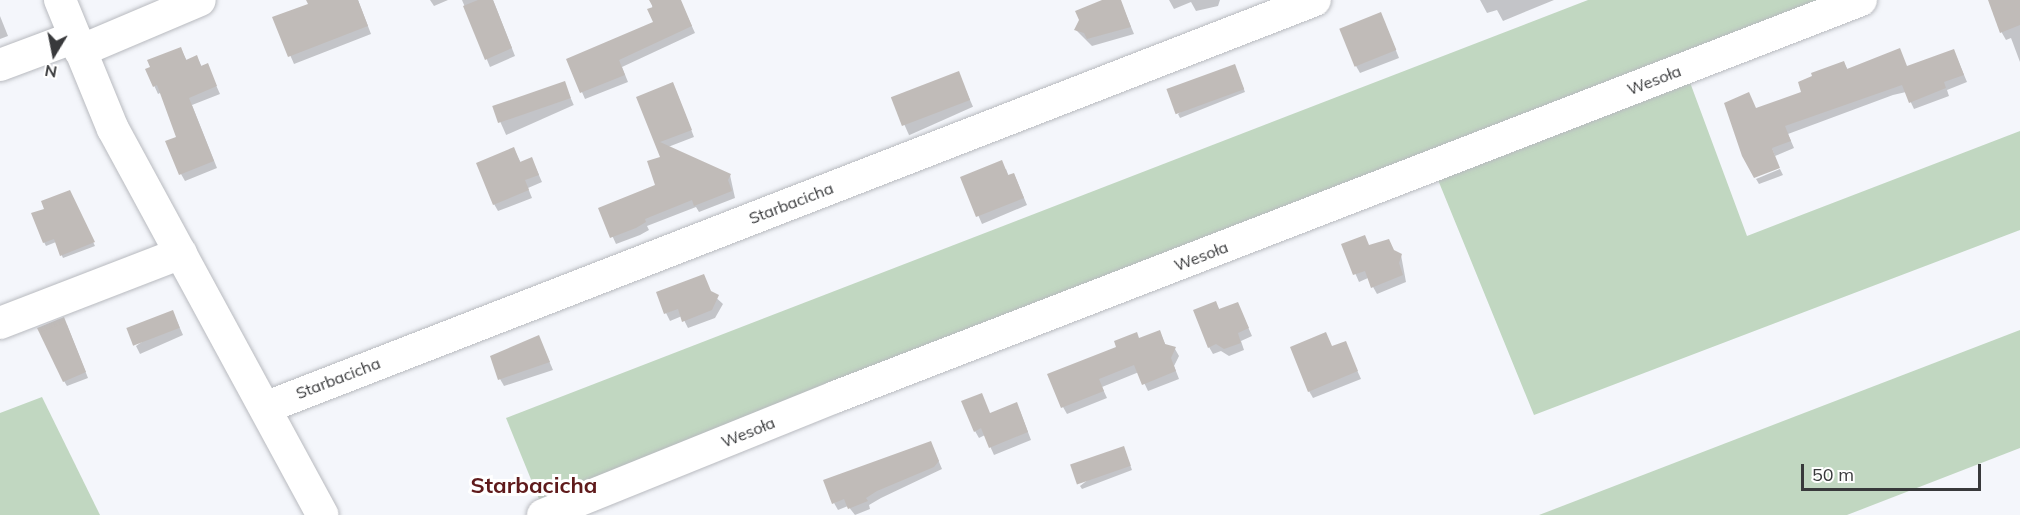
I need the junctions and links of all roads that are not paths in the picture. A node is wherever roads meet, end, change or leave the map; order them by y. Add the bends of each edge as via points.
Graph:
1 (60, 0) edge
2 (200, 0) edge
3 (1315, 0) edge
4 (1861, 0) edge
5 (77, 44) junction
6 (0, 65) edge
7 (176, 245) junction
8 (0, 306) edge
9 (0, 323) edge
10 (267, 407) junction
11 (323, 515) edge
12 (543, 515) edge

1 - 5 street
2 - 5 street
3 - 10 street, Starbacicha
4 - 12 street, Wesoła via 846,393
5 - 6 street
5 - 7 street via 113,129
7 - 8 street
7 - 9 street
7 - 10 street
10 - 11 street

